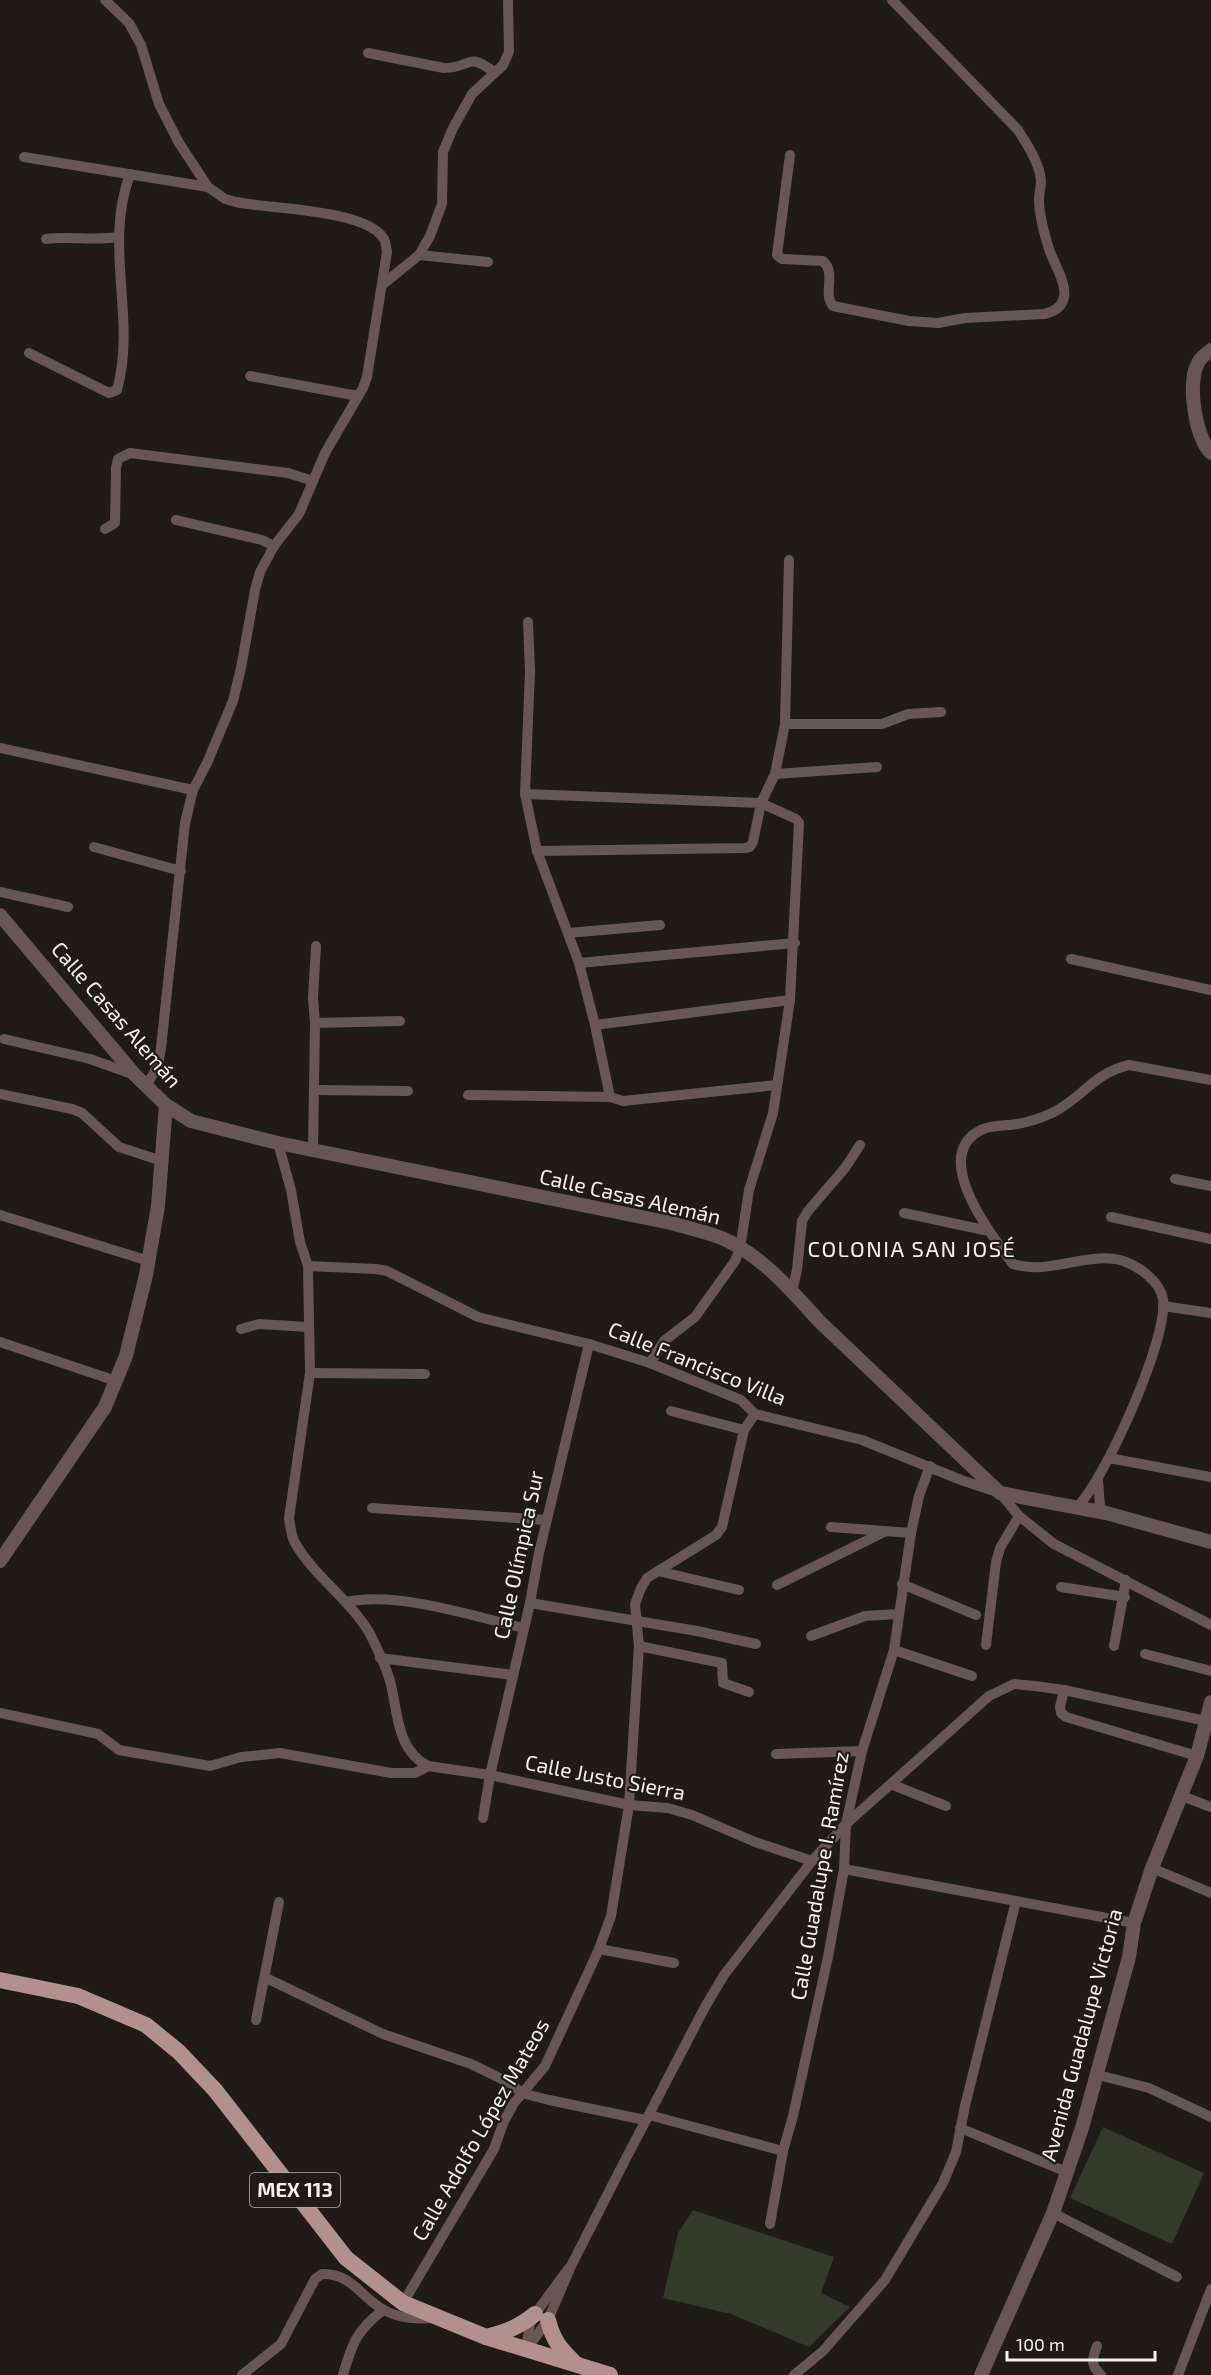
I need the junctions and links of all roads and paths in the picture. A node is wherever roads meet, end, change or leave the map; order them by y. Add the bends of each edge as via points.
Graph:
1 (105, 0) edge
2 (508, 0) edge
3 (892, 0) edge
4 (368, 53) dead end
5 (494, 72) junction
6 (790, 155) dead end
7 (24, 157) dead end
8 (130, 174) junction
9 (208, 187) junction
10 (117, 237) junction
11 (46, 239) dead end
12 (419, 255) junction
13 (488, 262) dead end
14 (382, 285) junction
15 (1211, 350) edge
16 (29, 353) dead end
17 (250, 376) dead end
18 (358, 396) junction
19 (1211, 453) edge
20 (313, 481) junction
21 (177, 520) dead end
22 (105, 529) dead end
23 (274, 546) junction
24 (789, 560) dead end
25 (528, 622) dead end
26 (941, 712) dead end
27 (785, 724) junction
28 (0, 748) edge
29 (877, 767) dead end
30 (775, 774) junction
31 (193, 790) junction
32 (525, 794) junction
33 (761, 803) junction
34 (94, 847) dead end
35 (537, 851) junction
36 (181, 871) junction
37 (0, 892) edge
38 (68, 907) dead end
39 (0, 915) edge
40 (660, 925) dead end
41 (568, 933) junction
42 (795, 943) junction
43 (316, 946) dead end
44 (1071, 959) dead end
45 (579, 963) junction
46 (1211, 990) edge
47 (790, 1000) junction
48 (400, 1022) dead end
49 (315, 1023) junction
50 (595, 1025) junction
51 (4, 1039) dead end
52 (135, 1075) junction
53 (1211, 1080) edge
54 (777, 1084) junction
55 (146, 1086) junction
56 (314, 1090) junction
57 (408, 1091) dead end
58 (0, 1094) edge
59 (468, 1095) dead end
60 (610, 1097) junction
61 (166, 1105) junction
62 (278, 1143) junction
63 (860, 1145) dead end
64 (313, 1150) junction
65 (162, 1161) junction
66 (1175, 1179) dead end
67 (1211, 1186) edge
68 (904, 1214) dead end
69 (0, 1215) edge
70 (1111, 1217) dead end
71 (989, 1231) junction
72 (1211, 1239) edge
73 (740, 1248) junction
74 (149, 1261) junction
75 (308, 1266) junction
76 (792, 1291) junction
77 (1163, 1306) junction
78 (1211, 1313) edge
79 (308, 1327) junction
80 (241, 1329) dead end
81 (0, 1342) edge
82 (589, 1344) junction
83 (650, 1363) junction
84 (310, 1373) junction
85 (425, 1374) dead end
86 (116, 1381) junction
87 (671, 1411) dead end
88 (755, 1414) junction
89 (744, 1430) junction
90 (1109, 1458) junction
91 (930, 1466) junction
92 (1098, 1476) junction
93 (1211, 1477) edge
94 (1000, 1492) junction
95 (1077, 1507) junction
96 (372, 1508) dead end
97 (1106, 1513) junction
98 (1019, 1516) junction
99 (546, 1520) junction
100 (831, 1527) dead end
101 (885, 1531) junction
102 (912, 1533) junction
103 (1211, 1542) edge
104 (0, 1561) edge
105 (658, 1571) junction
106 (1126, 1580) junction
107 (902, 1584) junction
108 (777, 1585) dead end
109 (1061, 1587) dead end
110 (739, 1590) dead end
111 (1125, 1598) junction
112 (347, 1602) junction
113 (530, 1603) junction
114 (898, 1614) junction
115 (976, 1615) dead end
116 (636, 1621) junction
117 (1211, 1625) edge
118 (523, 1628) junction
119 (811, 1636) dead end
120 (756, 1644) dead end
121 (986, 1645) dead end
122 (639, 1646) junction
123 (1114, 1646) dead end
124 (894, 1650) junction
125 (1145, 1654) dead end
126 (380, 1658) junction
127 (1211, 1671) edge
128 (513, 1675) junction
129 (972, 1676) dead end
130 (1064, 1690) junction
131 (749, 1692) dead end
132 (1211, 1702) edge
133 (0, 1713) edge
134 (1209, 1721) edge
135 (862, 1751) junction
136 (776, 1754) dead end
137 (1197, 1756) junction
138 (428, 1766) junction
139 (490, 1775) junction
140 (892, 1785) junction
141 (1182, 1796) junction
142 (629, 1805) junction
143 (946, 1806) dead end
144 (1211, 1807) edge
145 (483, 1818) dead end
146 (846, 1824) junction
147 (812, 1860) junction
148 (1152, 1868) junction
149 (843, 1869) junction
150 (1211, 1893) edge
151 (1016, 1901) junction
152 (279, 1902) dead end
153 (1134, 1923) junction
154 (599, 1949) junction
155 (674, 1963) dead end
156 (266, 1978) junction
157 (0, 1980) edge
158 (256, 2020) dead end
159 (1098, 2075) junction
160 (521, 2093) junction
161 (1211, 2117) edge
162 (647, 2118) junction
163 (960, 2128) junction
164 (783, 2151) junction
165 (1067, 2172) junction
166 (1053, 2213) junction
167 (770, 2224) dead end
168 (1177, 2277) dead end
169 (1211, 2289) edge
170 (403, 2303) junction
171 (383, 2310) junction
172 (542, 2317) junction
173 (436, 2318) junction
174 (486, 2337) junction
175 (1098, 2346) dead end
176 (526, 2350) junction
177 (578, 2366) junction
178 (607, 2374) edge
179 (242, 2375) edge
180 (343, 2375) edge
181 (794, 2375) edge
182 (981, 2375) edge
183 (1101, 2375) edge
184 (1178, 2375) edge

1 - 9 street via 129,23 159,104
2 - 5 street via 509,52
3 - 6 street via 1024,139 1039,172 1039,211 1064,298 1056,310 1044,314 938,323 833,306 829,298 830,269 823,261 782,259 777,255
4 - 5 street via 444,68 476,60
5 - 12 street via 471,94 447,142 442,159 442,204
7 - 8 street
8 - 9 street
8 - 10 street via 124,188
9 - 14 street via 236,202 330,214 368,225 385,240
10 - 11 street
10 - 16 street via 123,357 117,390 108,393
12 - 13 street
12 - 14 street
14 - 18 street via 367,377
15 - 19 street via 1198,361 1192,378 1197,427
17 - 18 street
18 - 20 street
20 - 22 street via 288,473 129,453 118,459 115,523
20 - 23 street via 299,514
21 - 23 street
23 - 31 street via 255,590 233,702
24 - 27 street
25 - 32 street
26 - 27 street via 908,714 882,724
27 - 30 street
28 - 31 street
29 - 30 street
30 - 33 street
31 - 36 street
32 - 33 street
32 - 35 street
33 - 35 street via 753,842 745,848
33 - 42 street via 799,823
34 - 36 street
35 - 41 street
36 - 55 street via 161,1048 158,1066
37 - 38 street
39 - 52 street, Calle Casas Alemán
40 - 41 street
41 - 45 street
42 - 45 street
42 - 47 street
43 - 49 street
44 - 46 street
45 - 50 street
47 - 50 street
47 - 54 street
48 - 49 street
49 - 56 street
50 - 60 street
51 - 52 street via 90,1059
52 - 55 street, Calle Casas Alemán
53 - 71 street via 1122,1066 1105,1072 1063,1108 1031,1122 981,1130 964,1146 960,1158 962,1176
54 - 60 street via 623,1101
54 - 73 street via 773,1113 749,1190
55 - 61 street, Calle Casas Alemán
56 - 57 street
56 - 64 street
58 - 65 street via 82,1113 119,1147
59 - 60 street
61 - 62 street, Calle Casas Alemán via 191,1121
61 - 65 street
62 - 64 street, Calle Casas Alemán
62 - 75 street
63 - 76 street via 802,1221
64 - 73 street, Calle Casas Alemán via 671,1223 725,1239
65 - 74 street
66 - 67 street
68 - 71 street
69 - 74 street
70 - 72 street
71 - 77 street via 1013,1264 1024,1267 1101,1258 1125,1262 1154,1282
73 - 76 street, Calle Casas Alemán
73 - 83 street via 695,1317 664,1341
74 - 86 street via 126,1356
75 - 79 street
75 - 82 street, Calle Francisco Villa via 387,1271 478,1317
76 - 94 street, Calle Casas Alemán
77 - 78 street
77 - 90 street via 1160,1334 1149,1366
79 - 80 street via 259,1324
79 - 84 street
81 - 86 street
82 - 83 street, Calle Francisco Villa
82 - 99 street, Calle Olímpica Sur
83 - 88 street, Calle Francisco Villa via 741,1400
84 - 85 street
84 - 112 street via 289,1518 293,1539 304,1555
86 - 104 street via 105,1407
87 - 89 street
88 - 89 street, Calle Adolfo López Mateos
88 - 91 street, Calle Francisco Villa via 862,1440
89 - 105 street, Calle Adolfo López Mateos via 722,1527 716,1535
90 - 92 street
90 - 93 street
91 - 94 street, Calle Francisco Villa
91 - 102 street, Calle Guadalupe I. Ramírez
92 - 95 street
92 - 97 street via 1100,1507
94 - 95 street, Calle Francisco Villa
94 - 98 street, Calle Casas Alemán
95 - 97 street, Calle Francisco Villa
96 - 99 street
97 - 103 street, Calle Francisco Villa
98 - 106 street, Calle Casas Alemán via 1054,1544
98 - 121 street via 996,1562
99 - 113 street, Calle Olímpica Sur
100 - 101 street
101 - 102 street
101 - 108 street
102 - 107 street, Calle Guadalupe I. Ramírez
105 - 110 street
105 - 116 street, Calle Adolfo López Mateos via 641,1588 635,1604
106 - 111 street
106 - 117 street, Calle Casas Alemán
107 - 114 street, Calle Guadalupe I. Ramírez
107 - 115 street
109 - 111 street
111 - 123 street
112 - 118 street via 398,1601 433,1606
112 - 126 street via 370,1634
113 - 116 street
113 - 118 street, Calle Olímpica Sur
114 - 119 street via 865,1616
114 - 124 street, Calle Guadalupe I. Ramírez
116 - 120 street
116 - 122 street, Calle Adolfo López Mateos
118 - 128 street, Calle Olímpica Sur
122 - 131 street via 722,1664 723,1683
122 - 142 street, Calle Adolfo López Mateos
124 - 129 street
124 - 135 street, Calle Guadalupe I. Ramírez
125 - 127 street
126 - 128 street
126 - 138 street via 410,1752
128 - 139 street, Calle Olímpica Sur
130 - 134 street
130 - 137 street via 1060,1707 1066,1717
130 - 140 street via 1014,1684 989,1696
132 - 134 street, Avenida Guadalupe Victoria
133 - 138 street via 98,1734 119,1750 210,1766 241,1757 280,1753 402,1774
134 - 137 street, Avenida Guadalupe Victoria
135 - 136 street
135 - 146 street, Calle Guadalupe I. Ramírez
137 - 141 street, Avenida Guadalupe Victoria
138 - 139 street, Calle Justo Sierra
139 - 142 street, Calle Justo Sierra
139 - 145 street, Calle Olímpica Sur
140 - 143 street
140 - 146 street
141 - 144 street
141 - 148 street, Avenida Guadalupe Victoria
142 - 147 street, Calle Justo Sierra via 668,1808 692,1815 755,1842
142 - 154 street, Calle Adolfo López Mateos via 610,1917
146 - 147 street
146 - 149 street, Calle Guadalupe I. Ramírez
147 - 162 street via 724,1975
148 - 150 street
148 - 153 street, Avenida Guadalupe Victoria
149 - 151 street
149 - 164 street, Calle Guadalupe I. Ramírez via 828,1957
151 - 153 street
151 - 163 street
152 - 156 street
153 - 159 street, Avenida Guadalupe Victoria
154 - 155 street
154 - 160 street, Calle Adolfo López Mateos via 545,2066
156 - 158 street
156 - 160 street via 383,2034 471,2064 512,2084
157 - 170 main road, MEX 113 via 78,1996 146,2025 215,2090 346,2258
159 - 161 street via 1149,2088
159 - 165 street, Avenida Guadalupe Victoria
160 - 162 street
160 - 170 street, Calle Adolfo López Mateos via 504,2121 494,2149
162 - 164 street
162 - 172 street
163 - 165 street
163 - 181 street via 956,2152 943,2183 885,2280 823,2351
164 - 167 street, Calle Guadalupe I. Ramírez
165 - 166 street, Avenida Guadalupe Victoria
166 - 168 street
166 - 182 street, Avenida Guadalupe Victoria
169 - 184 street
170 - 173 main road, MEX 113
171 - 173 street via 409,2319
171 - 179 street via 342,2276 322,2274 315,2279 281,2344
171 - 180 street via 354,2340
172 - 174 main road
172 - 176 street
172 - 177 main road via 559,2348
173 - 174 main road, MEX 113
174 - 176 main road, MEX 113
175 - 183 street via 1092,2359
176 - 177 main road, MEX 113
177 - 178 main road, MEX 113

